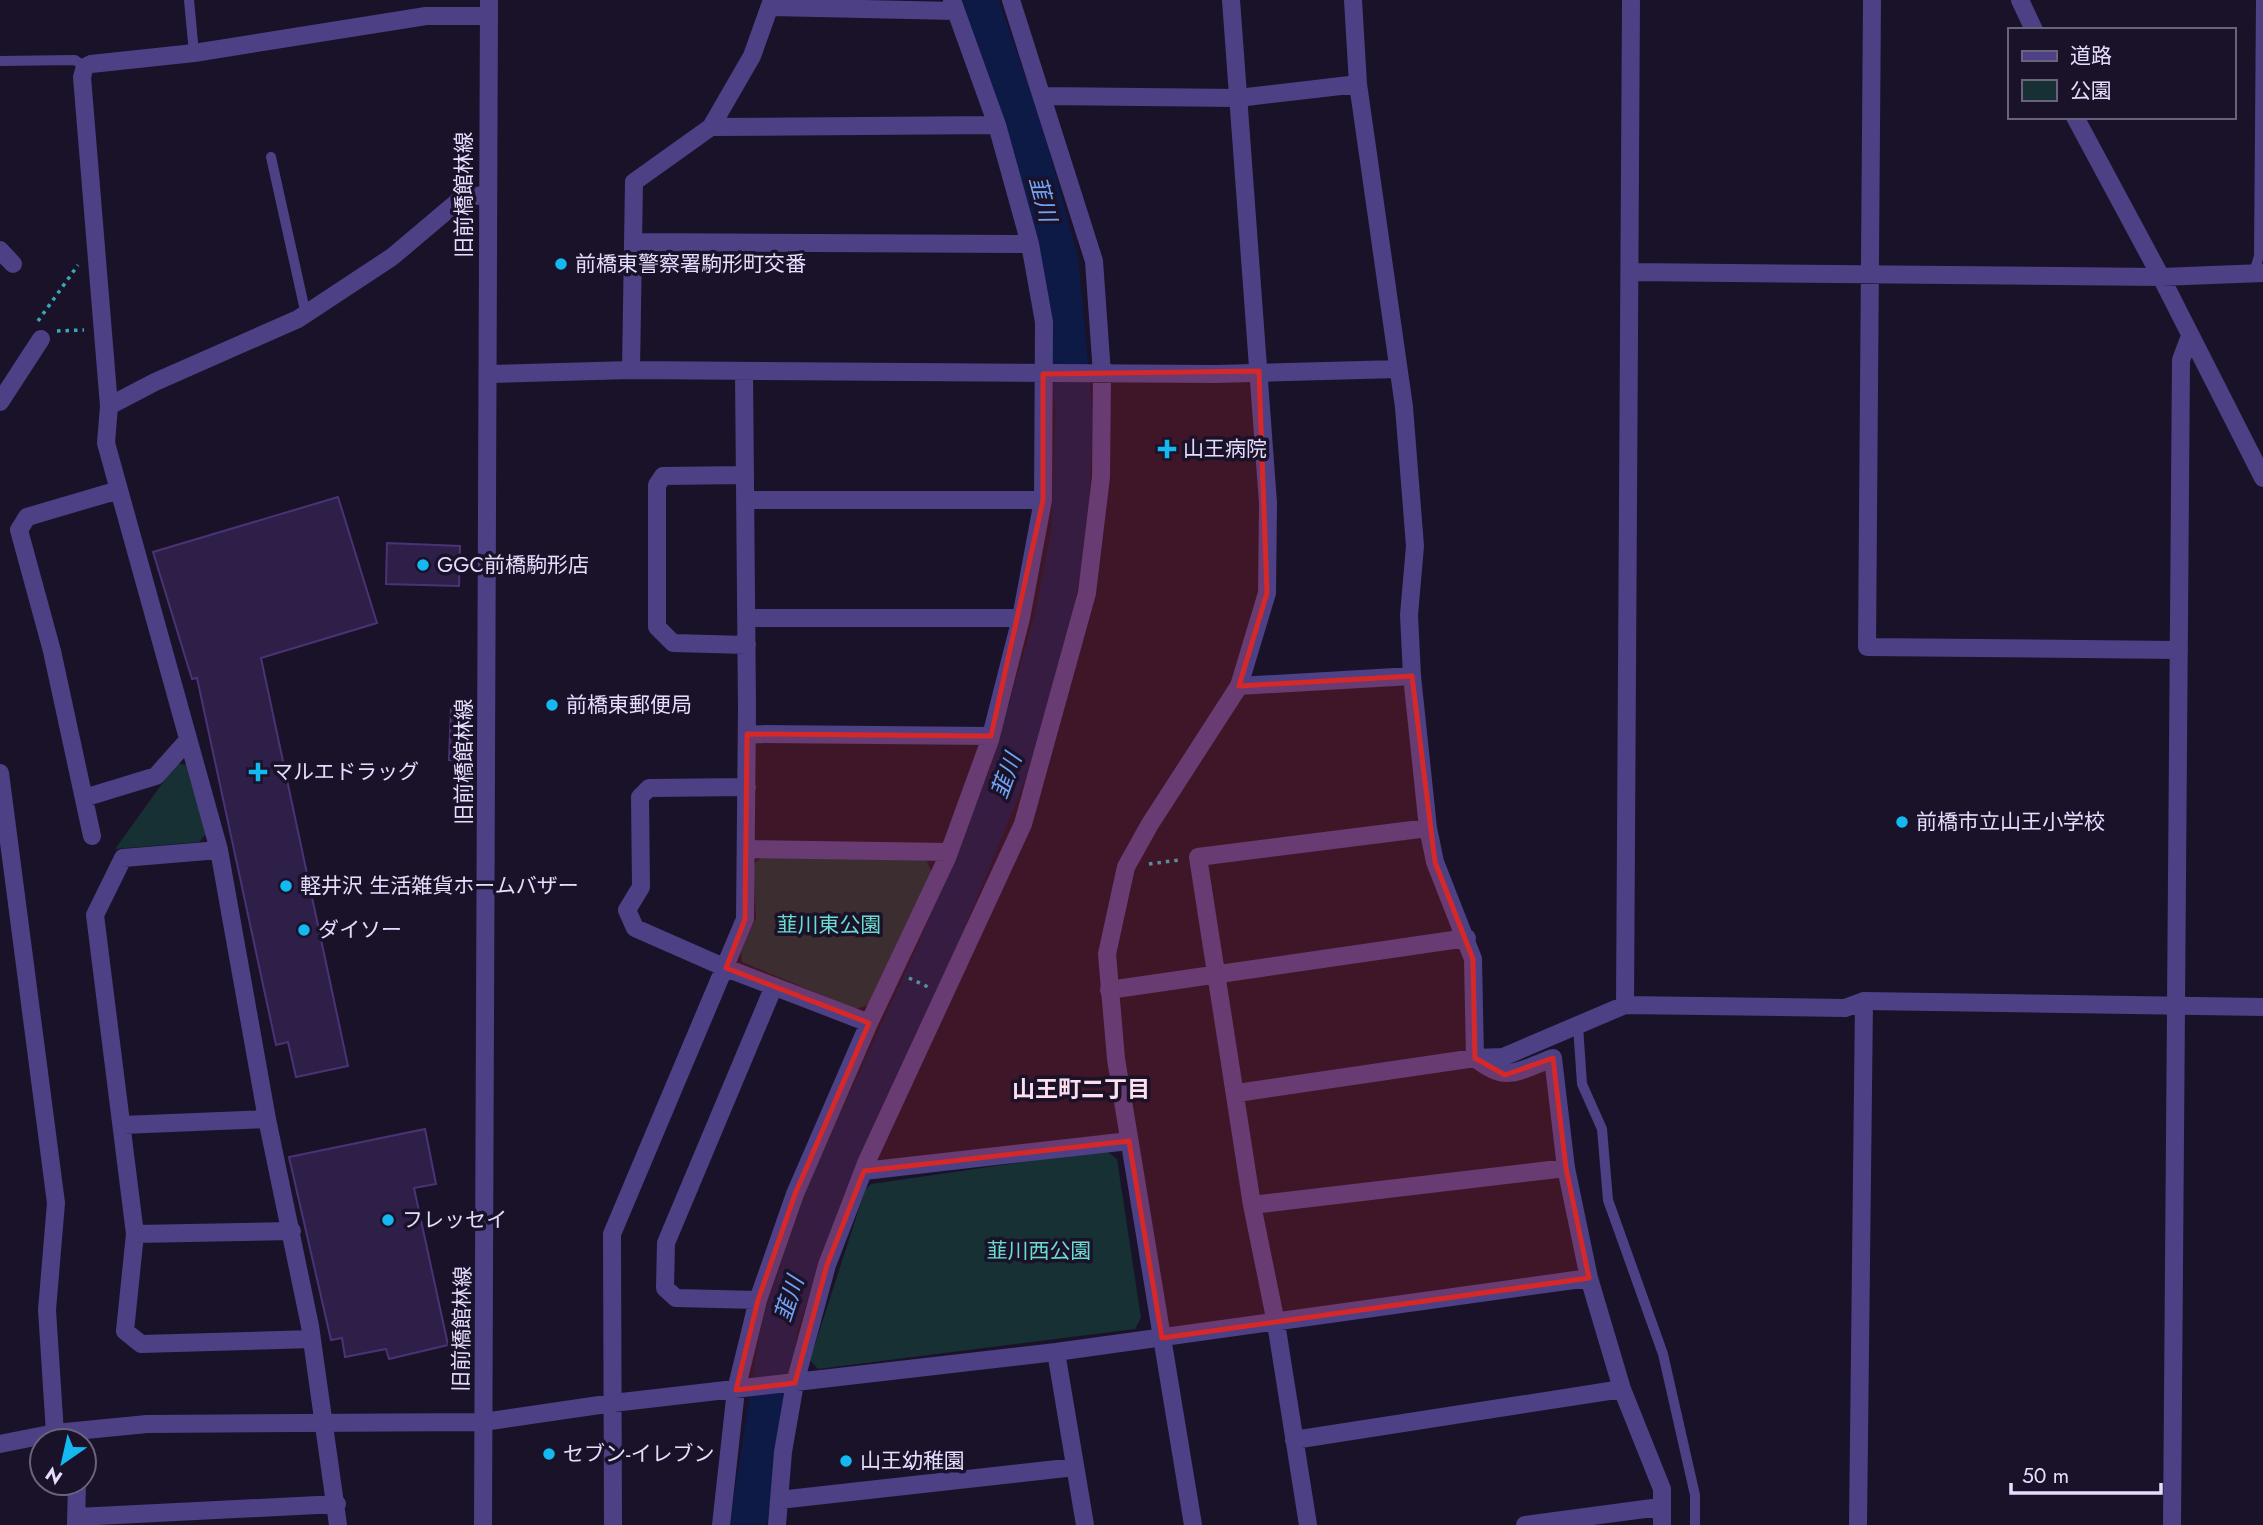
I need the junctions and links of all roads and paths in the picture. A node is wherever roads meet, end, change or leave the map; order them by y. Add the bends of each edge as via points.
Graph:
1 (189, 0) edge
2 (1011, 0) edge
3 (1231, 0) edge
4 (1353, 0) edge
5 (1631, 0) edge
6 (1872, 0) edge
7 (2020, 0) edge
8 (2261, 0) edge
9 (771, 4) edge
10 (954, 6) edge
11 (489, 8) edge
12 (2033, 28) edge
13 (194, 53) junction
14 (0, 61) edge
15 (85, 67) junction
16 (1357, 84) junction
17 (1044, 96) junction
18 (1238, 98) junction
19 (2076, 119) edge
20 (998, 125) junction
21 (711, 127) junction
22 (271, 157) dead end
23 (486, 195) junction
24 (97, 239) junction
25 (635, 242) junction
26 (1030, 244) junction
27 (0, 250) edge
28 (13, 264) dead end
29 (1631, 272) junction
30 (1869, 273) junction
31 (2259, 273) edge
32 (2161, 277) junction
33 (306, 315) junction
34 (104, 329) junction
35 (2190, 336) junction
36 (41, 339) junction
37 (1398, 369) junction
38 (631, 370) junction
39 (1259, 371) junction
40 (744, 372) junction
41 (1046, 373) junction
42 (488, 374) junction
43 (1097, 374) junction
44 (0, 402) edge
45 (109, 406) junction
46 (745, 475) junction
47 (2263, 478) edge
48 (119, 490) junction
49 (745, 500) junction
50 (1043, 500) junction
51 (747, 618) junction
52 (1021, 618) junction
53 (747, 645) junction
54 (2179, 650) junction
55 (1412, 676) junction
56 (1239, 686) junction
57 (747, 734) junction
58 (991, 736) junction
59 (188, 740) junction
60 (0, 773) edge
61 (747, 787) junction
62 (84, 798) junction
63 (1428, 828) junction
64 (92, 836) dead end
65 (747, 849) junction
66 (219, 850) junction
67 (949, 852) junction
68 (1198, 857) junction
69 (1126, 867) junction
70 (1466, 938) junction
71 (726, 968) junction
72 (902, 975) dead end
73 (1217, 975) junction
74 (774, 986) junction
75 (1109, 990) junction
76 (939, 992) dead end
77 (1864, 1002) junction
78 (1625, 1004) junction
79 (2177, 1006) junction
80 (2263, 1007) edge
81 (869, 1023) junction
82 (1578, 1026) junction
83 (1475, 1058) junction
84 (1237, 1093) junction
85 (267, 1119) junction
86 (122, 1125) junction
87 (1129, 1140) junction
88 (1566, 1168) junction
89 (864, 1171) junction
90 (1252, 1205) junction
91 (292, 1231) junction
92 (135, 1234) junction
93 (1589, 1278) junction
94 (758, 1300) junction
95 (1276, 1323) junction
96 (1162, 1338) junction
97 (312, 1339) junction
98 (1056, 1352) junction
99 (788, 1384) junction
100 (743, 1389) junction
101 (1622, 1389) junction
102 (613, 1403) junction
103 (325, 1421) junction
104 (484, 1422) junction
105 (55, 1427) edge
106 (98, 1432) edge
107 (28, 1438) edge
108 (1294, 1440) junction
109 (0, 1444) edge
110 (1075, 1467) junction
111 (77, 1497) edge
112 (779, 1500) junction
113 (337, 1504) junction
114 (1660, 1507) junction
115 (191, 1518) edge
116 (76, 1521) edge
117 (338, 1525) edge
118 (483, 1525) edge
119 (613, 1525) edge
120 (721, 1525) edge
121 (778, 1525) edge
122 (1085, 1525) edge
123 (1193, 1525) edge
124 (1308, 1525) edge
125 (1525, 1525) edge
126 (1662, 1525) edge
127 (1695, 1525) edge
128 (1858, 1525) edge
129 (2172, 1525) edge

1 - 13 lane
2 - 17 street
3 - 18 street
4 - 16 street
5 - 29 street
6 - 30 street
7 - 12 street
8 - 31 lane
9 - 10 street
9 - 21 street via 752,56
10 - 20 street
11 - 13 street
11 - 23 street, 旧前橋館林線
13 - 15 street
14 - 15 lane via 75,61
15 - 24 street via 82,87
16 - 18 street
16 - 37 street
17 - 18 street
17 - 43 street via 1094,261
18 - 39 street
19 - 32 street
20 - 21 street
20 - 26 street
21 - 25 street via 634,182
22 - 33 lane
23 - 33 street via 463,197 392,257
23 - 42 street, 旧前橋館林線
24 - 34 street
24 - 36 path via 30,332
25 - 26 street
25 - 38 street
26 - 41 street via 1044,322
27 - 28 street
29 - 30 street
29 - 78 street
30 - 32 street
30 - 54 street via 1867,647
31 - 32 street
32 - 35 street
33 - 45 street
34 - 36 path via 49,331
34 - 45 street
35 - 47 street
35 - 54 street via 2181,360
36 - 44 street
37 - 39 street
37 - 55 street via 1415,546 1409,615
38 - 40 street
38 - 42 street
39 - 43 street
39 - 56 street via 1268,503 1267,593
40 - 41 street
40 - 46 street
41 - 43 street
41 - 50 street
42 - 104 street, 旧前橋館林線
43 - 89 street via 1101,477 1087,593 1023,824
45 - 48 street via 106,443
46 - 49 street
46 - 53 street via 663,476 657,485 657,627 673,643
48 - 59 street
48 - 62 street via 27,517 19,530 52,650
49 - 50 street
49 - 51 street
50 - 52 street
51 - 52 street
51 - 53 street
52 - 58 street
53 - 57 street
54 - 79 street
55 - 56 street
55 - 63 street
56 - 69 street
57 - 58 street
57 - 61 street
58 - 67 street
59 - 62 street via 156,776
59 - 66 street
60 - 105 street via 55,1203 47,1310
61 - 65 street
61 - 71 street via 649,788 640,797 641,887 627,910 635,928
62 - 64 street
63 - 68 street
63 - 70 street via 1436,862
65 - 67 street
65 - 71 street via 745,919
66 - 85 street
66 - 86 street via 123,858 96,915
67 - 81 street
68 - 69 path
68 - 73 street
69 - 75 street via 1110,929
70 - 73 street
70 - 83 street via 1473,959
71 - 74 street
71 - 102 street via 612,1234
72 - 76 path
73 - 75 street
73 - 84 street
74 - 81 street
74 - 94 street via 666,1243 665,1288 676,1298
75 - 87 street
77 - 78 street via 1845,1008
77 - 79 street
77 - 128 street
78 - 82 street
79 - 80 street
79 - 129 street
81 - 94 street via 795,1194
82 - 83 street via 1503,1057
82 - 127 lane via 1582,1084 1602,1129 1608,1200 1662,1354 1695,1495
83 - 84 street
83 - 88 street via 1505,1075 1553,1058
84 - 90 street
85 - 86 street
85 - 91 street
86 - 92 street
87 - 89 street
87 - 96 street
88 - 90 street
88 - 93 street
89 - 99 street
90 - 95 street
91 - 92 street
91 - 97 street
92 - 97 street via 125,1331 141,1344
93 - 95 street
93 - 101 street
94 - 100 street
95 - 96 street
95 - 108 street
96 - 98 street
96 - 123 street
97 - 103 street
98 - 99 street
98 - 110 street
99 - 100 street
99 - 112 street
100 - 102 street
100 - 120 street
101 - 108 street
101 - 114 street via 1662,1489
102 - 104 street
102 - 119 street
103 - 104 street
103 - 106 street via 147,1424
103 - 113 street
104 - 118 street, 旧前橋館林線
107 - 109 street
108 - 124 street
110 - 112 street
110 - 122 street
111 - 116 street
112 - 121 street
113 - 115 street
113 - 117 street
114 - 125 street
114 - 126 street
115 - 116 street

